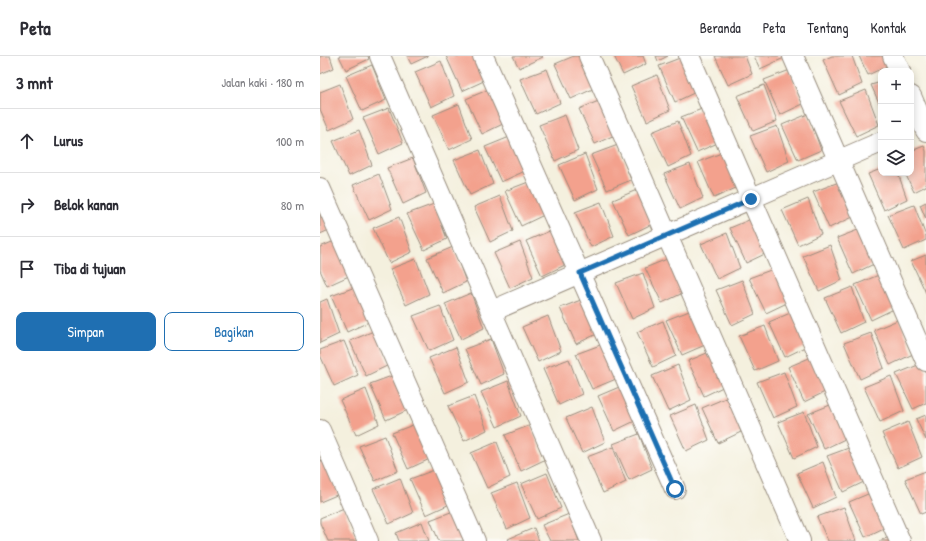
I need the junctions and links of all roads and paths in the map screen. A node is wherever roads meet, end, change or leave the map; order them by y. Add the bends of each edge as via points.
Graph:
1 (380, 56) edge
2 (483, 56) edge
3 (589, 56) edge
4 (689, 56) edge
5 (793, 56) edge
6 (893, 56) edge
7 (899, 68) edge
8 (914, 104) edge
9 (921, 126) edge
10 (878, 143) edge
11 (838, 160) junction
12 (320, 188) edge
13 (751, 199) junction
14 (667, 235) junction
15 (580, 273) junction
16 (492, 311) junction
17 (926, 361) edge
18 (320, 430) edge
19 (675, 489) dead end
20 (368, 541) edge
21 (475, 541) edge
22 (591, 541) edge
23 (800, 541) edge
24 (900, 541) edge

1 - 16 street
2 - 15 street
3 - 14 street
4 - 13 street
5 - 11 street
6 - 7 street
8 - 9 street
10 - 11 street
11 - 13 street
11 - 17 street
12 - 21 street
13 - 14 street
13 - 24 street
14 - 15 street
14 - 23 street
15 - 16 street
15 - 19 street
16 - 22 street
18 - 20 street

